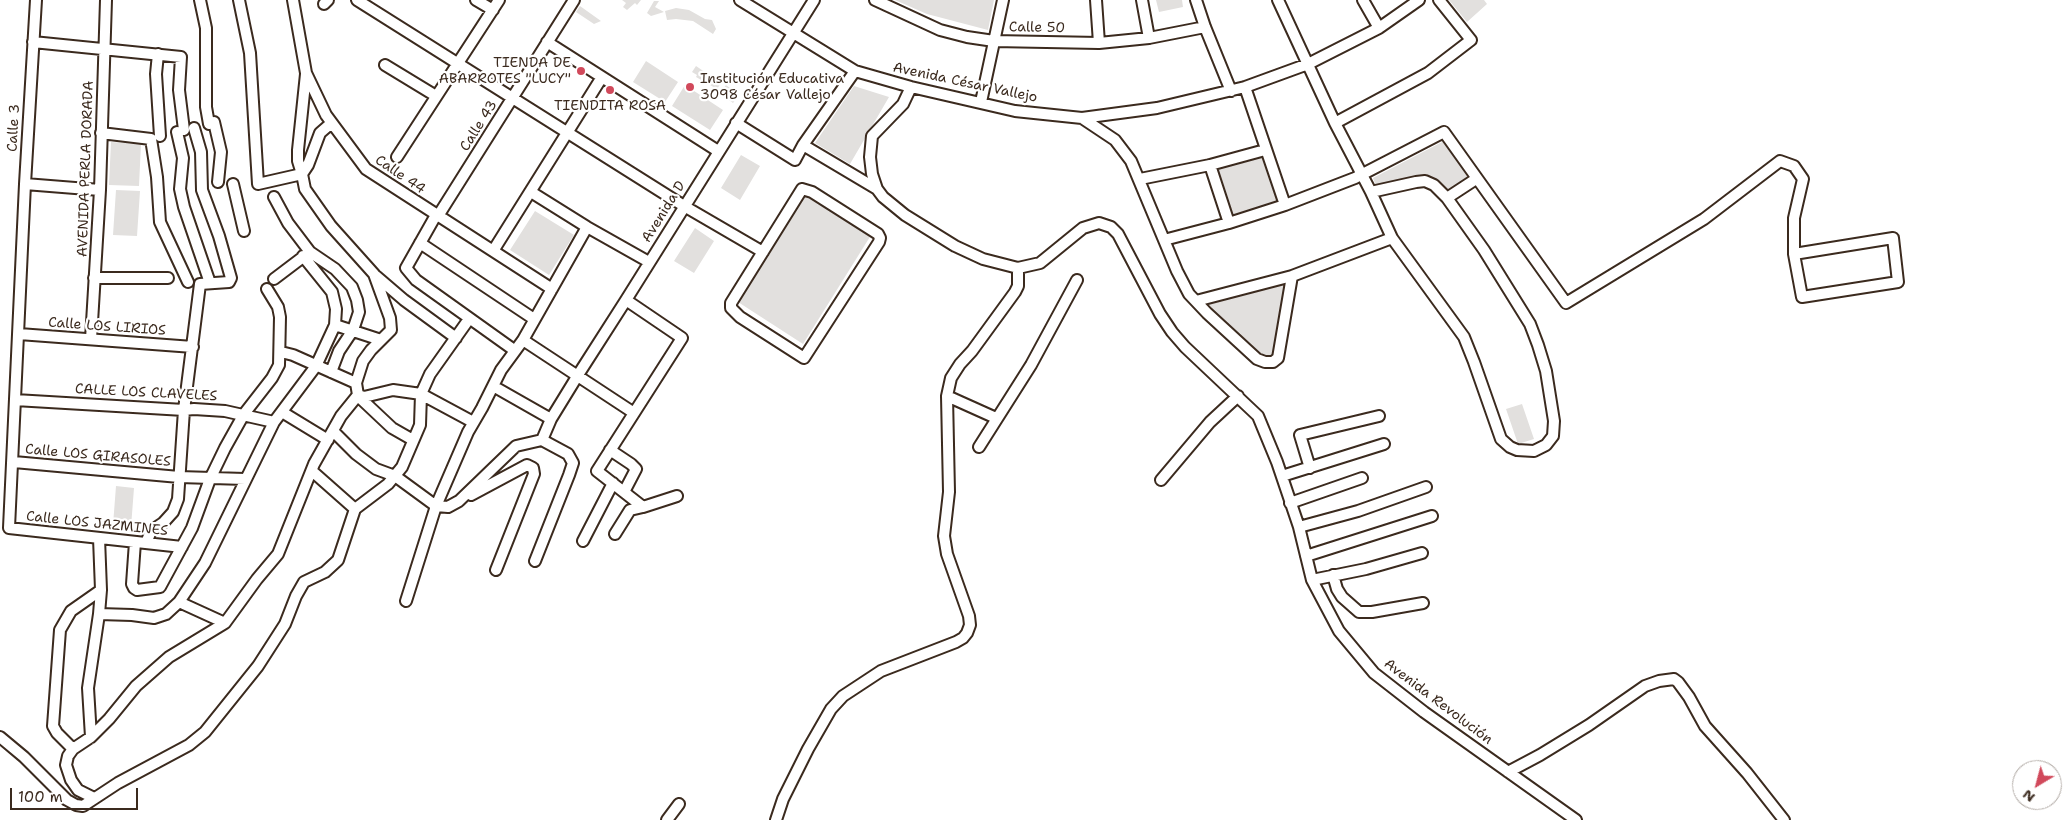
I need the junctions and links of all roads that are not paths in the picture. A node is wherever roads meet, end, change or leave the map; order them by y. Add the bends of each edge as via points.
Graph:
1 (36, 0) edge
2 (106, 0) edge
3 (200, 0) edge
4 (239, 0) edge
5 (293, 0) edge
6 (357, 0) edge
7 (476, 0) edge
8 (499, 0) edge
9 (574, 0) edge
10 (740, 0) edge
11 (814, 0) edge
12 (875, 0) edge
13 (1003, 0) edge
14 (1096, 0) edge
15 (1142, 0) edge
16 (1196, 0) edge
17 (1278, 0) edge
18 (1363, 0) edge
19 (1419, 0) edge
20 (1439, 0) edge
21 (492, 10) junction
22 (1205, 27) junction
23 (1379, 28) junction
24 (793, 32) junction
25 (1149, 38) junction
26 (994, 41) junction
27 (33, 42) junction
28 (547, 42) junction
29 (1099, 43) junction
30 (104, 49) junction
31 (158, 54) junction
32 (458, 64) junction
33 (1308, 64) junction
34 (386, 65) dead end
35 (855, 71) junction
36 (306, 73) junction
37 (602, 77) junction
38 (911, 87) junction
39 (1245, 87) junction
40 (1231, 91) junction
41 (436, 96) junction
42 (512, 98) junction
43 (981, 102) junction
44 (1082, 118) junction
45 (736, 123) junction
46 (1335, 123) junction
47 (334, 126) junction
48 (185, 130) junction
49 (101, 133) junction
50 (567, 133) junction
51 (160, 136) dead end
52 (803, 145) junction
53 (1265, 150) junction
54 (718, 151) junction
55 (396, 157) dead end
56 (1210, 165) junction
57 (302, 174) junction
58 (1363, 175) junction
59 (1140, 179) junction
60 (1476, 179) junction
61 (218, 182) dead end
62 (25, 184) junction
63 (233, 184) dead end
64 (877, 189) junction
65 (100, 190) junction
66 (531, 192) junction
67 (1371, 192) junction
68 (274, 197) dead end
69 (1447, 198) junction
70 (1285, 205) junction
71 (684, 206) junction
72 (437, 216) junction
73 (1229, 223) junction
74 (587, 227) junction
75 (244, 231) dead end
76 (1392, 238) junction
77 (1164, 240) junction
78 (420, 242) junction
79 (494, 251) junction
80 (763, 252) junction
81 (307, 254) junction
82 (1794, 254) junction
83 (649, 262) junction
84 (1018, 268) junction
85 (374, 274) junction
86 (1292, 276) junction
87 (94, 278) junction
88 (168, 278) dead end
89 (274, 279) dead end
90 (1077, 280) dead end
91 (188, 282) dead end
92 (210, 283) junction
93 (267, 289) dead end
94 (552, 289) junction
95 (626, 300) junction
96 (1196, 301) junction
97 (469, 319) junction
98 (534, 319) junction
99 (336, 325) junction
100 (353, 330) junction
101 (19, 334) junction
102 (456, 338) junction
103 (91, 339) junction
104 (382, 340) junction
105 (522, 340) junction
106 (192, 347) junction
107 (514, 350) junction
108 (281, 352) junction
109 (316, 366) junction
110 (330, 372) junction
111 (578, 375) junction
112 (356, 383) junction
113 (492, 386) junction
114 (421, 394) junction
115 (358, 395) junction
116 (946, 396) junction
117 (1238, 396) junction
118 (15, 400) junction
119 (184, 410) junction
120 (282, 412) junction
121 (634, 413) junction
122 (244, 414) junction
123 (1379, 416) dead end
124 (996, 418) junction
125 (551, 419) junction
126 (274, 422) junction
127 (473, 422) junction
128 (330, 436) junction
129 (413, 440) junction
130 (542, 440) junction
131 (1384, 444) dead end
132 (979, 447) dead end
133 (610, 450) junction
134 (14, 462) junction
135 (1310, 468) junction
136 (312, 471) junction
137 (395, 476) junction
138 (1282, 476) junction
139 (179, 477) junction
140 (1362, 478) dead end
141 (210, 479) junction
142 (245, 479) junction
143 (1160, 480) dead end
144 (613, 483) junction
145 (1426, 487) dead end
146 (624, 492) junction
147 (678, 496) dead end
148 (459, 501) junction
149 (1290, 503) junction
150 (436, 506) junction
151 (643, 507) junction
152 (354, 509) junction
153 (1432, 516) dead end
154 (1299, 527) junction
155 (9, 528) joint
156 (615, 534) dead end
157 (99, 538) junction
158 (582, 541) dead end
159 (135, 542) junction
160 (146, 544) junction
161 (182, 547) junction
162 (1422, 553) dead end
163 (1306, 556) junction
164 (534, 561) dead end
165 (496, 570) dead end
166 (1333, 575) junction
167 (1312, 580) junction
168 (100, 590) junction
169 (406, 601) dead end
170 (180, 602) junction
171 (1423, 603) dead end
172 (99, 614) junction
173 (225, 623) junction
174 (0, 737) edge
175 (91, 738) junction
176 (73, 749) junction
177 (1508, 772) junction
178 (94, 798) junction
179 (783, 799) junction
180 (679, 804) dead end
181 (667, 820) edge
182 (768, 820) edge
183 (776, 820) edge
184 (1576, 820) edge
185 (1784, 820) edge

1 - 27 street, Calle 3
2 - 30 street, AVENIDA PERLA DORADA
3 - 61 street via 206,28 206,107 221,152
4 - 57 street via 250,53 258,184
5 - 36 street, Calle 44
6 - 32 street
7 - 21 street
8 - 21 street
9 - 28 street, Calle 43
10 - 24 street, Avenida César Vallejo
11 - 24 street, Avenida D
12 - 26 street, Calle 50 via 940,30
13 - 26 street
14 - 29 street
15 - 25 street
16 - 22 street
17 - 33 street
18 - 23 street
19 - 23 street, Avenida César Vallejo
20 - 46 street via 1471,40 1428,73
21 - 32 street
22 - 25 street, Calle 50
22 - 40 street
23 - 33 street, Avenida César Vallejo
24 - 35 street, Avenida César Vallejo
24 - 45 street, Avenida D
25 - 29 street, Calle 50
26 - 29 street, Calle 50
26 - 43 street
27 - 30 street
27 - 62 street, Calle 3
28 - 37 street
28 - 42 street, Calle 43
30 - 31 street
30 - 49 street, AVENIDA PERLA DORADA
31 - 48 street via 181,57 179,90
31 - 51 street
32 - 41 street
32 - 42 street
33 - 39 street, Avenida César Vallejo
33 - 46 street
34 - 41 street
35 - 38 street, Avenida César Vallejo
35 - 52 street
36 - 47 street, Calle 44
36 - 57 street via 298,150
37 - 50 street
37 - 54 street
38 - 43 street, Avenida César Vallejo
38 - 64 street via 903,104 872,136 870,157
39 - 40 street, Avenida César Vallejo
39 - 53 street
40 - 44 street, Avenida César Vallejo via 1157,108
41 - 55 street
42 - 50 street
42 - 72 street, Calle 43
43 - 44 street, Avenida César Vallejo via 1015,110
44 - 59 street via 1115,140
45 - 52 street via 795,160
45 - 54 street, Avenida D
46 - 58 street
47 - 57 street via 328,126 320,133
47 - 72 street, Calle 44 via 366,168
48 - 92 street via 180,189
48 - 92 street via 201,152 202,190 231,278 228,282
49 - 65 street, AVENIDA PERLA DORADA
49 - 91 street via 151,139 160,222
50 - 66 street
50 - 71 street
52 - 64 street
53 - 56 street
53 - 70 street
54 - 71 street, Avenida D
56 - 59 street
56 - 73 street
57 - 85 street via 305,189 312,200
58 - 60 street via 1444,132
58 - 67 street
58 - 70 street
59 - 77 street
60 - 69 street
60 - 82 street via 1566,303 1704,219 1780,161 1794,166 1803,179 1794,218
62 - 65 street
62 - 101 street, Calle 3
63 - 75 street
64 - 84 street via 905,215 955,246 983,259
65 - 87 street, AVENIDA PERLA DORADA
66 - 74 street
66 - 79 street
67 - 69 street via 1425,181
67 - 76 street
68 - 81 street
69 - 76 street via 1503,278 1530,324 1546,371 1554,414 1553,436 1546,445 1534,451 1517,450 1501,439 1464,337
70 - 73 street
71 - 80 street
71 - 83 street, Avenida D
72 - 78 street, Calle 43
72 - 79 street, Calle 44
73 - 77 street
74 - 83 street
74 - 94 street
76 - 86 street
77 - 96 street via 1180,279
78 - 97 street, Calle 43 via 406,268 416,280
78 - 98 street
79 - 94 street, Calle 44
80 - 80 street via 802,189 812,192 880,238 804,358 731,308
81 - 89 street
81 - 99 street via 332,292
81 - 100 street via 335,269 352,287 359,312
82 - 82 street via 1893,238 1898,282 1802,297
83 - 95 street, Avenida D
84 - 116 street via 1015,292 960,364 951,378
84 - 117 street, Avenida Revolución via 1040,264 1083,228 1099,223 1111,227 1118,234 1172,332
85 - 102 street
85 - 104 street via 390,318 390,330
86 - 96 street
86 - 96 street via 1280,349 1274,362 1257,358
87 - 88 street
87 - 103 street, AVENIDA PERLA DORADA
90 - 124 street via 1031,365
92 - 106 street via 200,284
93 - 108 street via 280,317
94 - 98 street
95 - 111 street, Avenida D
95 - 121 street via 682,338
97 - 102 street
97 - 107 street
98 - 105 street
99 - 100 street
99 - 109 street
100 - 104 street
100 - 110 street
101 - 103 street, Calle LOS LIRIOS
101 - 118 street, Calle 3
102 - 114 street via 430,374
103 - 106 street, Calle LOS LIRIOS
104 - 112 street via 363,361
105 - 107 street
105 - 111 street
106 - 119 street
107 - 113 street
108 - 109 street
108 - 122 street via 272,378
109 - 110 street
109 - 120 street
110 - 112 street
111 - 121 street
111 - 125 street, Avenida D
112 - 115 street
113 - 125 street
113 - 127 street
114 - 115 street via 393,390 364,397
114 - 127 street
114 - 129 street via 420,425
115 - 128 street
115 - 129 street via 392,428
116 - 124 street
116 - 179 street via 949,492 944,536 946,554 969,616 969,630 963,638 895,664 843,696 831,709
117 - 138 street, Avenida Revolución via 1258,416
117 - 143 street via 1210,422
118 - 119 street, CALLE LOS CLAVELES
118 - 134 street, Calle 3
119 - 122 street, CALLE LOS CLAVELES via 225,410
119 - 139 street
120 - 126 street
120 - 128 street
121 - 133 street
122 - 126 street, CALLE LOS CLAVELES
122 - 141 street
123 - 135 street via 1300,435
124 - 132 street
125 - 130 street, Avenida D
126 - 142 street
127 - 150 street
128 - 136 street
128 - 137 street via 376,469
129 - 137 street
130 - 148 street via 516,446
130 - 164 street via 568,454 573,463
131 - 135 street
133 - 144 street via 597,471
133 - 146 street via 636,469
134 - 139 street, Calle LOS GIRASOLES
134 - 155 street, Calle 3
135 - 138 street
136 - 152 street
136 - 173 street via 278,554
137 - 150 street
137 - 152 street
138 - 149 street, Avenida Revolución
139 - 141 street, Calle LOS GIRASOLES
139 - 160 street via 178,499 173,512 151,531
140 - 149 street
141 - 142 street, Calle LOS GIRASOLES
141 - 161 street
142 - 170 street via 205,563
144 - 146 street
144 - 158 street
145 - 154 street
146 - 151 street
147 - 151 street
148 - 150 street via 448,507
148 - 165 street via 527,465 533,468 534,474
149 - 154 street, Avenida Revolución
150 - 169 street
151 - 156 street via 630,510
152 - 178 street via 338,560 325,572 304,582 285,624 258,666 205,732 189,745
153 - 163 street
154 - 163 street, Avenida Revolución
155 - 157 street, Calle LOS JAZMINES
157 - 159 street, Calle LOS JAZMINES
157 - 168 street
159 - 160 street, Calle LOS JAZMINES
159 - 161 street via 132,584 137,590 160,587
160 - 161 street, Calle LOS JAZMINES
162 - 166 street
163 - 167 street, Avenida Revolución
166 - 167 street
166 - 171 street via 1342,597 1359,612
167 - 177 street, Avenida Revolución via 1339,631 1374,673
168 - 172 street
168 - 176 street via 71,611 60,630 53,726
170 - 172 street via 166,614 154,618
170 - 173 street
172 - 175 street via 88,688
173 - 175 street via 169,657 136,686
174 - 178 street via 67,800 84,806
175 - 176 street
176 - 178 street via 66,765 70,780 78,790
177 - 184 street, Avenida Revolución
177 - 185 street via 1589,725 1645,686 1659,680 1674,679 1689,697 1705,726
179 - 182 street
179 - 183 street
180 - 181 street

